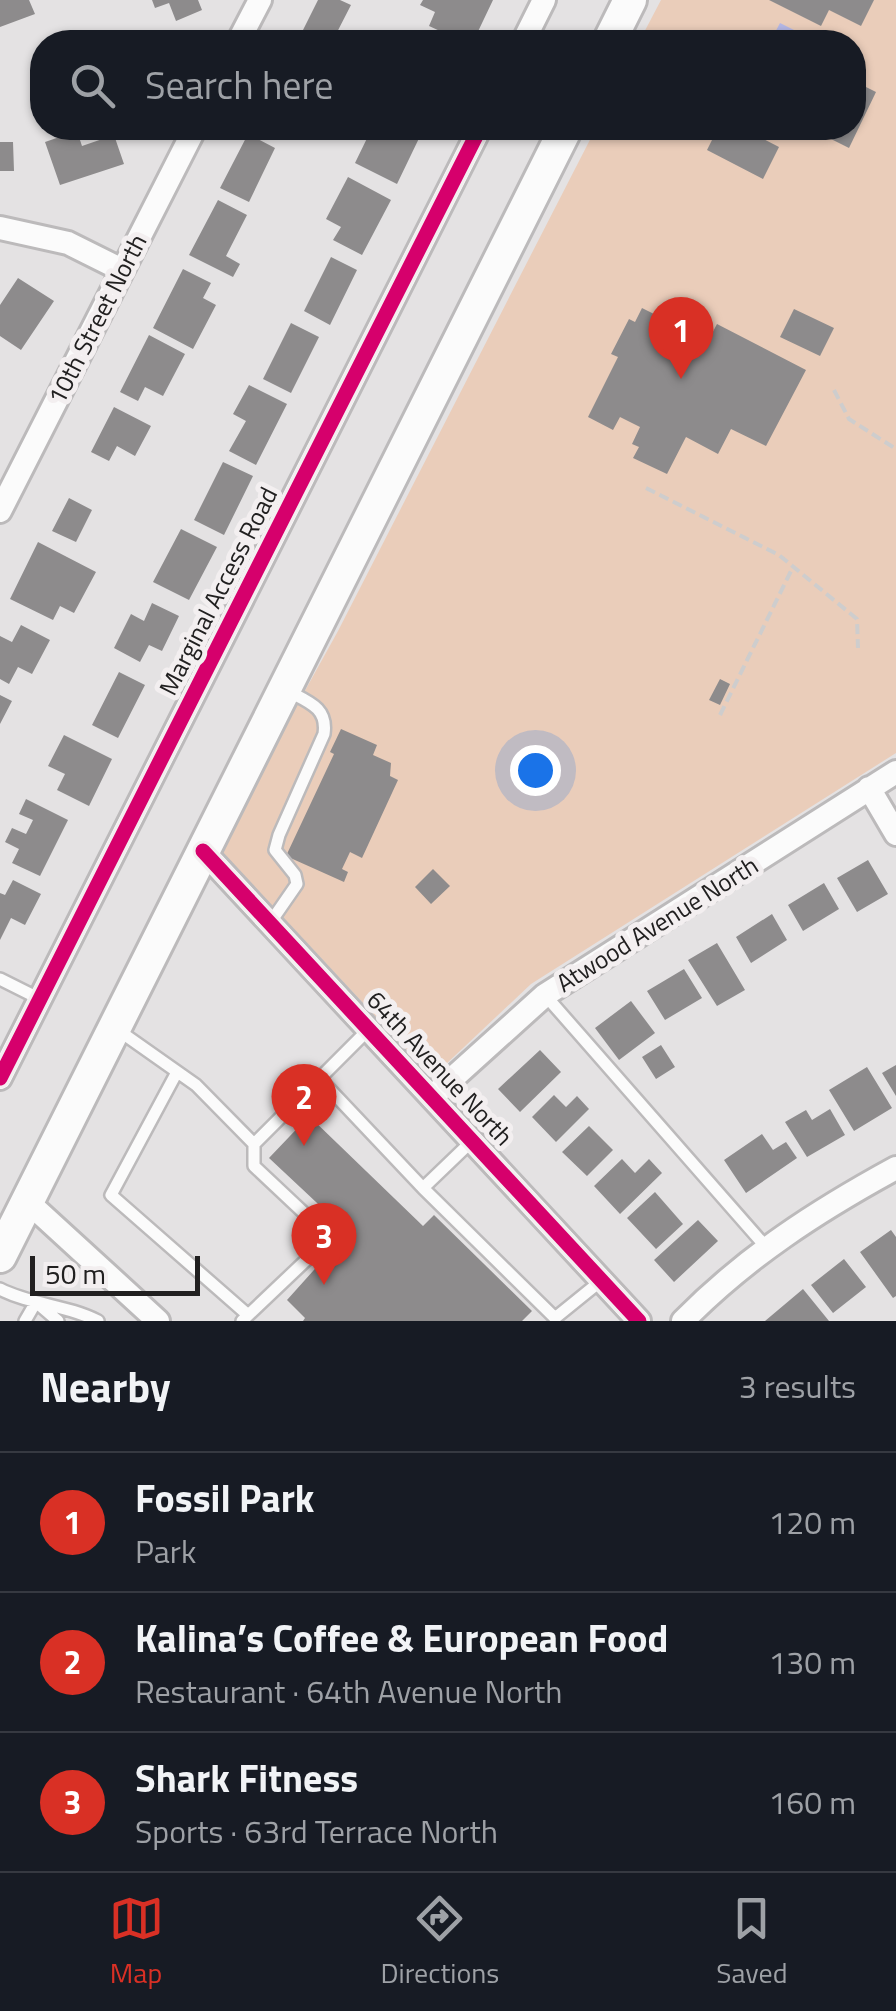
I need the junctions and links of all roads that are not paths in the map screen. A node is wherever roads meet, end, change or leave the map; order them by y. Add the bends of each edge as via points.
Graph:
1 (260, 0) edge
2 (544, 0) edge
3 (630, 0) edge
4 (244, 30) edge
5 (529, 30) edge
6 (615, 30) edge
7 (189, 140) edge
8 (474, 140) edge
9 (560, 140) edge
10 (0, 228) edge
11 (122, 270) junction
12 (0, 510) edge
13 (284, 689) junction
14 (896, 772) edge
15 (869, 788) junction
16 (896, 834) edge
17 (203, 852) junction
18 (270, 923) junction
19 (0, 979) edge
20 (544, 995) junction
21 (40, 999) junction
22 (115, 1028) junction
23 (370, 1028) junction
24 (177, 1072) junction
25 (0, 1078) edge
26 (320, 1078) junction
27 (433, 1096) junction
28 (473, 1140) junction
29 (254, 1144) junction
30 (896, 1168) edge
31 (423, 1188) junction
32 (11, 1228) edge
33 (766, 1247) junction
34 (602, 1280) junction
35 (0, 1289) edge
36 (36, 1302) junction
37 (245, 1318) edge
38 (25, 1321) edge
39 (58, 1321) edge
40 (98, 1321) edge
41 (158, 1321) edge
42 (639, 1321) edge
43 (682, 1321) edge

1 - 4 street
2 - 5 street
3 - 6 main road
7 - 11 street, 10th Street North
8 - 21 street, Marginal Access Road
9 - 13 main road
10 - 11 street via 68,243
11 - 12 street, 10th Street North
13 - 17 main road
13 - 18 lane via 321,710 326,720 276,850 297,884
14 - 15 street, Atwood Avenue North
15 - 16 street
15 - 20 street, Atwood Avenue North
17 - 18 street, 64th Avenue North
17 - 22 main road
18 - 23 street, 64th Avenue North
19 - 21 lane
20 - 27 street, Atwood Avenue North
20 - 33 lane
21 - 25 street, Marginal Access Road
22 - 24 lane
22 - 32 main road
23 - 26 lane
23 - 27 street, 64th Avenue North
24 - 29 lane
24 - 37 lane via 111,1195
26 - 29 lane
26 - 31 lane
27 - 28 street, 64th Avenue North
28 - 31 lane
28 - 34 street, 64th Avenue North
29 - 37 lane via 254,1166 321,1228 320,1247
30 - 33 street
31 - 34 lane via 555,1318
32 - 41 street
33 - 43 street
34 - 42 street, 64th Avenue North
35 - 36 lane
36 - 38 lane
36 - 39 lane
36 - 40 lane

